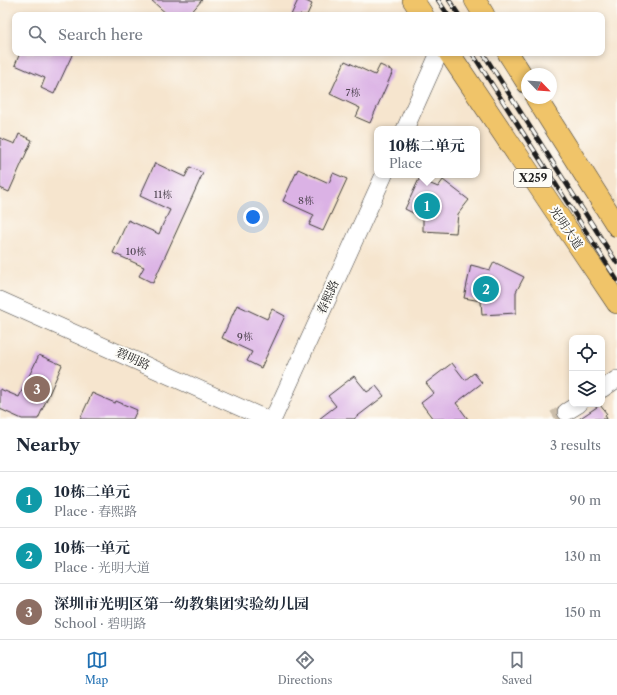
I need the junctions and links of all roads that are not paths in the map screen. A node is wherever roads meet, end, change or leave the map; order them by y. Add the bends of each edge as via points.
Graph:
1 (413, 0) edge
2 (475, 0) edge
3 (421, 12) edge
4 (482, 12) edge
5 (438, 56) edge
6 (451, 56) edge
7 (510, 56) edge
8 (521, 74) edge
9 (540, 104) edge
10 (406, 126) edge
11 (383, 178) edge
12 (617, 226) edge
13 (0, 300) edge
14 (617, 303) edge
15 (617, 379) edge
16 (605, 387) edge
17 (266, 419) edge
18 (273, 419) edge

1 - 3 main road
2 - 4 main road
5 - 10 street
6 - 14 main road, 光明大道 / X259
7 - 8 main road
9 - 12 main road
11 - 18 street, 春熙路
13 - 17 street, 碧明路
15 - 16 street

